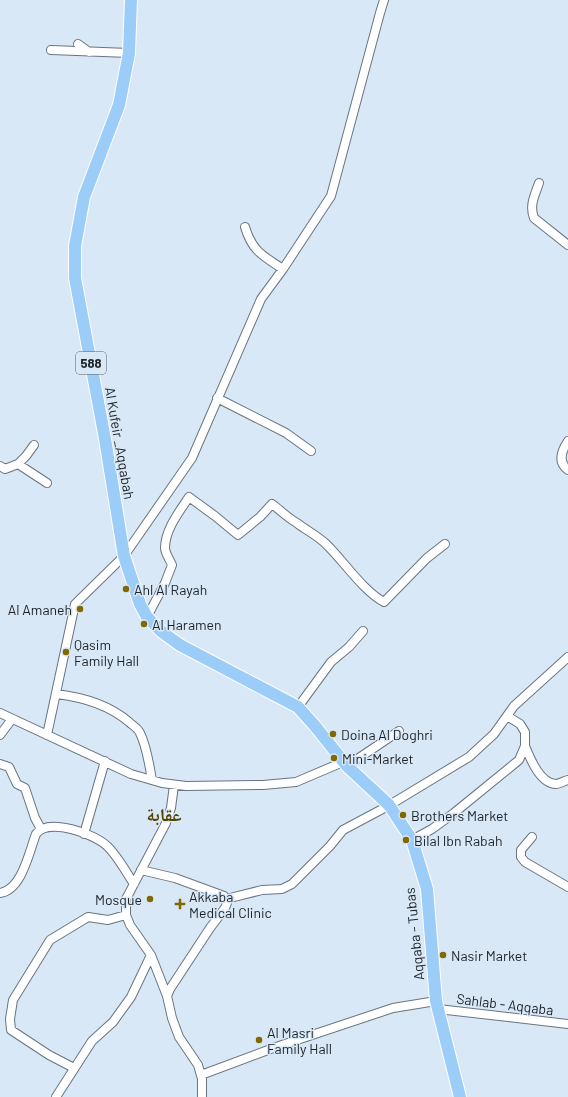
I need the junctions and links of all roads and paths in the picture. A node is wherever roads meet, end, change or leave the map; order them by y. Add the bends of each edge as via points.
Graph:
1 (131, 0) edge
2 (384, 0) edge
3 (78, 44) dead end
4 (51, 50) dead end
5 (89, 52) junction
6 (129, 53) junction
7 (539, 182) dead end
8 (245, 227) dead end
9 (568, 244) edge
10 (283, 269) junction
11 (217, 398) junction
12 (568, 441) edge
13 (34, 445) dead end
14 (311, 451) dead end
15 (18, 464) junction
16 (0, 466) edge
17 (568, 470) edge
18 (47, 483) dead end
19 (445, 544) dead end
20 (124, 556) junction
21 (147, 617) junction
22 (363, 631) dead end
23 (568, 657) edge
24 (241, 676) joint
25 (56, 694) junction
26 (298, 707) junction
27 (0, 713) edge
28 (507, 716) junction
29 (12, 719) junction
30 (399, 731) dead end
31 (47, 735) junction
32 (0, 736) edge
33 (525, 746) junction
34 (105, 761) junction
35 (0, 764) edge
36 (345, 764) junction
37 (152, 780) junction
38 (568, 780) edge
39 (174, 785) junction
40 (389, 805) junction
41 (41, 829) junction
42 (84, 834) junction
43 (532, 836) dead end
44 (412, 840) junction
45 (141, 870) junction
46 (134, 884) junction
47 (568, 887) edge
48 (0, 893) edge
49 (226, 899) junction
50 (126, 915) junction
51 (151, 955) junction
52 (167, 996) junction
53 (437, 1005) junction
54 (568, 1024) edge
55 (74, 1068) junction
56 (201, 1075) junction
57 (56, 1097) edge
58 (202, 1097) edge
59 (460, 1097) edge

1 - 6 main road, Al Kufeir _Aqqabah / 588
2 - 10 street via 331,196
3 - 5 street
4 - 5 street
5 - 6 street
6 - 20 main road, Al Kufeir _Aqqabah / 588 via 119,105 84,197 75,252 75,278
7 - 9 street via 532,202 534,218
8 - 10 street via 255,250
10 - 11 street via 261,299
11 - 14 street via 286,433
11 - 20 street via 192,458
12 - 17 street via 561,459
13 - 15 street
15 - 16 street via 5,469
15 - 18 street
19 - 21 street via 427,558 384,602 375,597 324,542 272,504 238,535 189,497 167,534 165,549 172,565
20 - 21 main road, Al Kufeir _Aqqabah / 588
20 - 25 street via 75,604
21 - 24 main road, Al Kufeir _Aqqabah / 588 via 180,645
22 - 26 street via 331,662
23 - 28 street via 520,700
24 - 26 main road, Aqqaba - Tubas / 588
25 - 31 street
25 - 37 street via 104,705 140,731
26 - 36 main road, Aqqaba - Tubas / 588
27 - 29 street
28 - 33 street via 520,724 525,732
28 - 40 street via 494,734 469,757
29 - 31 street
29 - 32 street
30 - 36 street
31 - 34 street
33 - 38 street via 530,760 547,782 556,784
33 - 44 street via 519,760 502,775 432,829
34 - 37 street via 131,774
34 - 42 street
35 - 41 street via 9,767 17,784 25,788
36 - 39 street via 296,782 263,785
36 - 40 main road, Aqqaba - Tubas / 588
37 - 39 street
39 - 45 street via 169,816
40 - 44 main road, Aqqaba - Tubas / 588
40 - 49 street via 343,830 287,887 255,891
41 - 42 street via 60,827
41 - 48 street via 36,834 16,884 8,891
42 - 46 street via 100,841 111,850
43 - 47 street via 521,850 525,862
44 - 53 main road, Aqqaba - Tubas / 588 via 427,889
45 - 46 street
45 - 49 street via 175,878 224,896
46 - 50 street via 126,899
49 - 52 street via 226,908 210,928
50 - 51 street
50 - 55 street via 108,920 88,917 50,940 13,1000 11,1030
51 - 52 street
51 - 55 street via 131,997 113,1022 92,1041
52 - 56 street via 179,1037 195,1059
53 - 54 street, Sahlab - Aqqaba via 484,1016
53 - 56 street, Sahlab - Aqqaba via 393,1008
53 - 59 main road, Aqqaba - Tubas / 588
55 - 57 street
56 - 58 street

